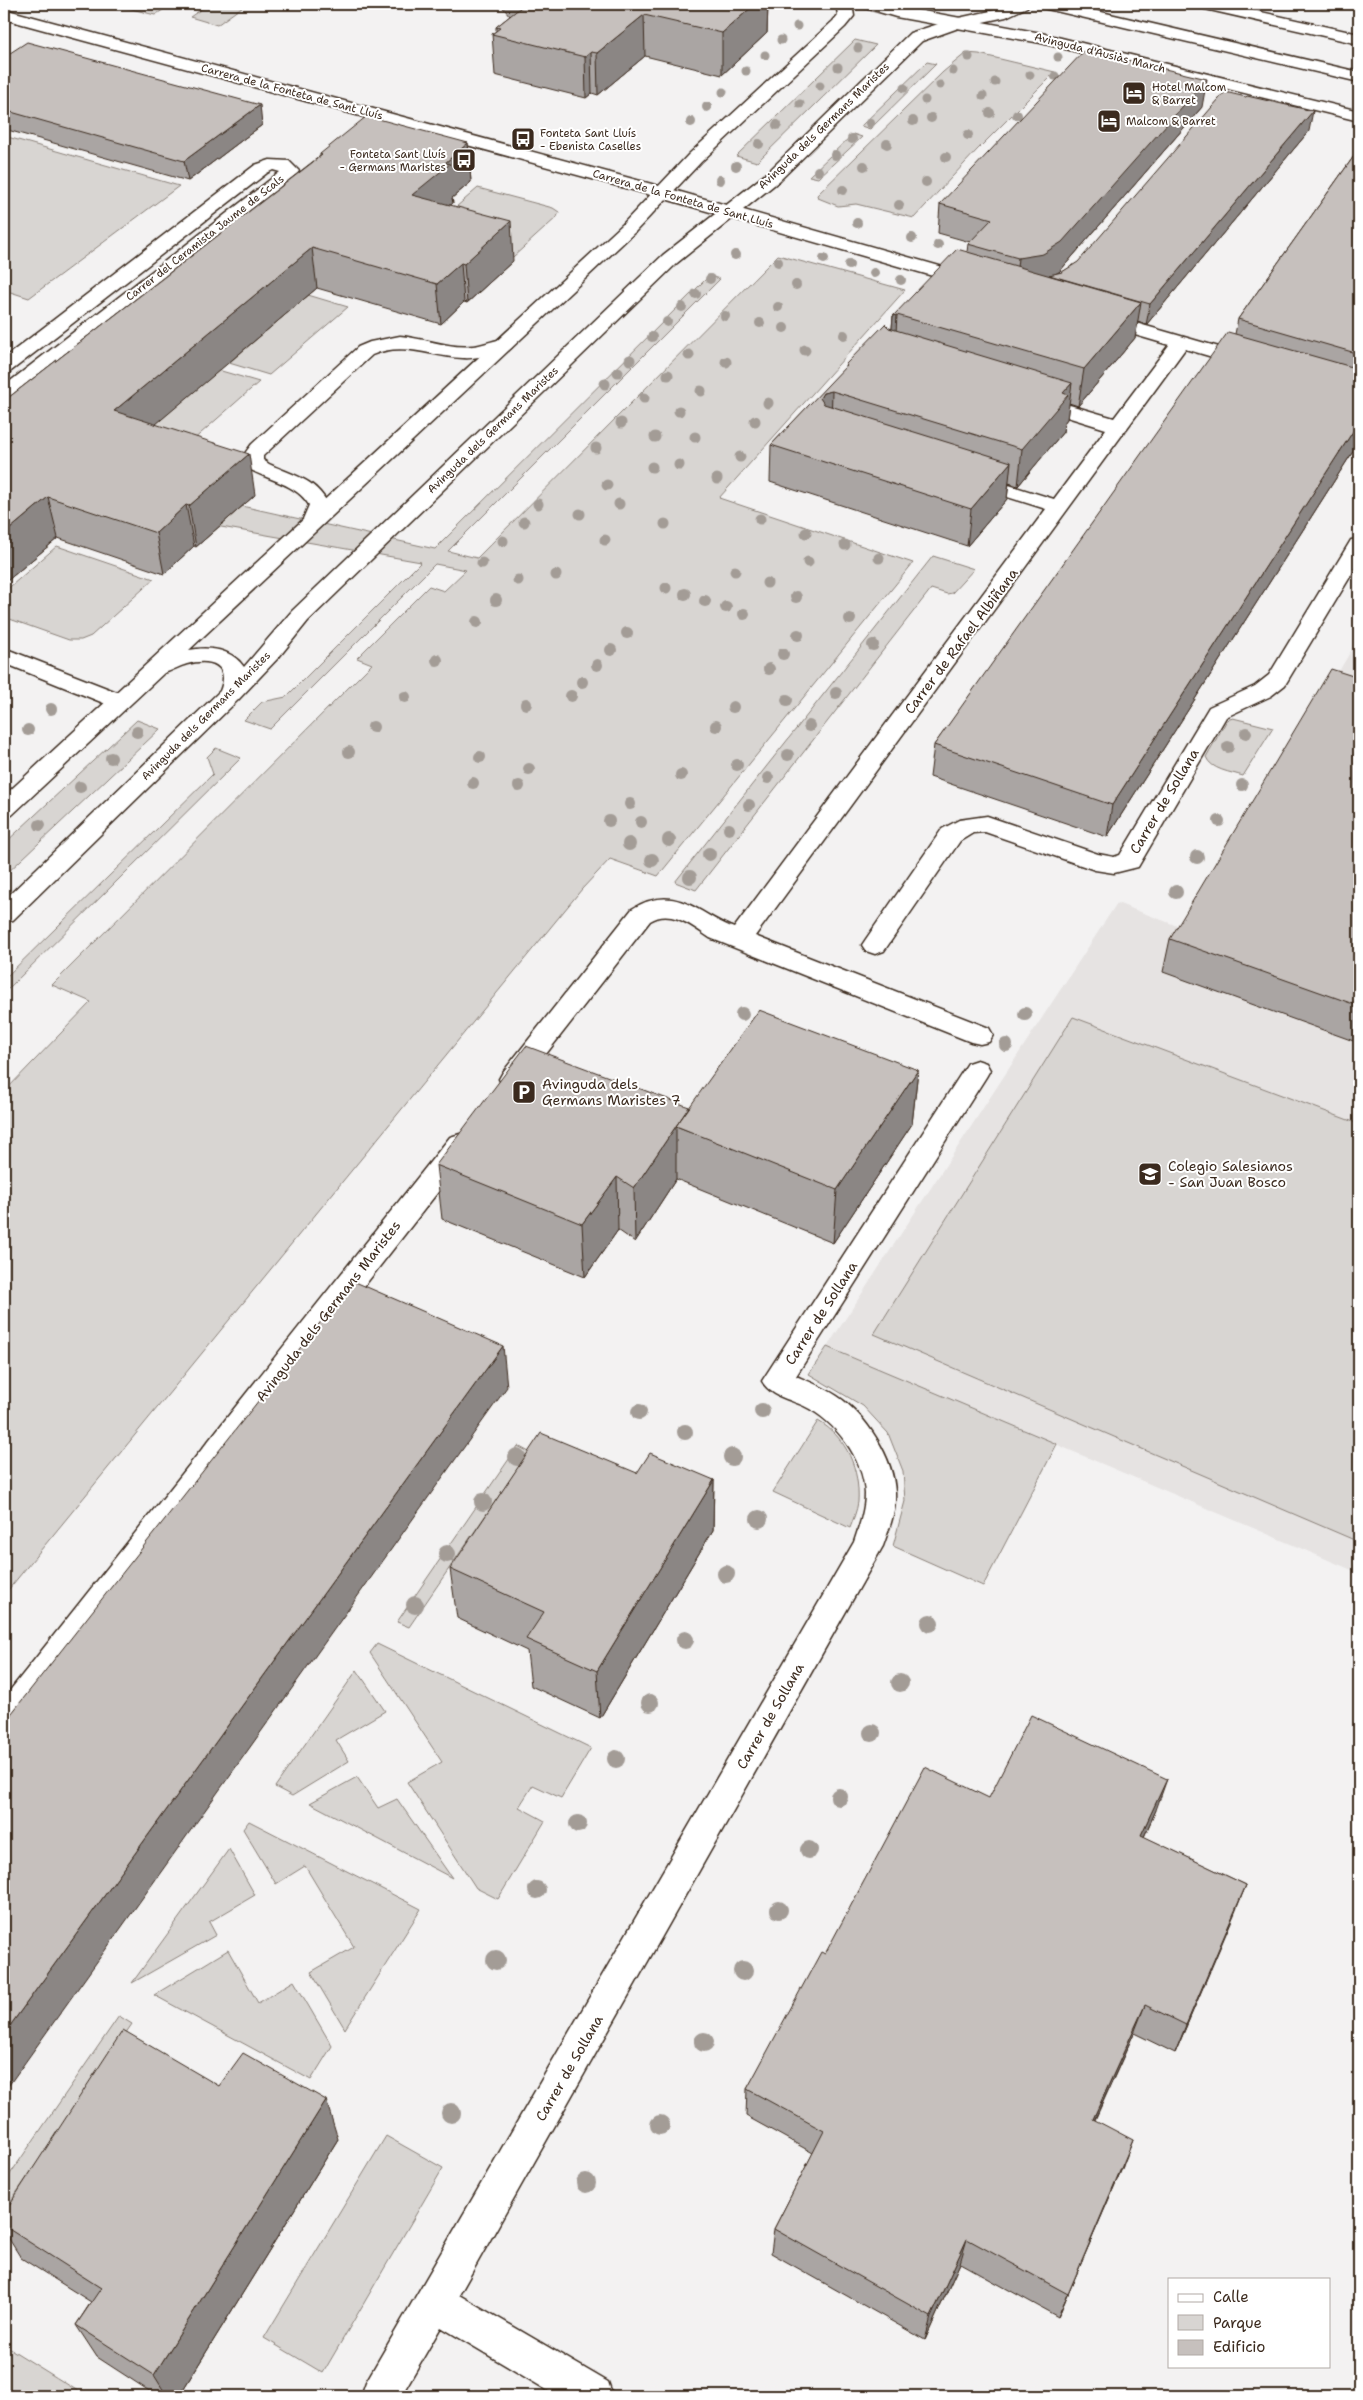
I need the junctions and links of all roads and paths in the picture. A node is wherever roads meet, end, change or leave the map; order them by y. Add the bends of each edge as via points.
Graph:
1 (844, 4) edge
2 (868, 4) edge
3 (1021, 4) edge
4 (1047, 4) edge
5 (1205, 4) edge
6 (4, 14) edge
7 (960, 22) junction
8 (1359, 39) edge
9 (1359, 77) edge
10 (1205, 79) junction
11 (1220, 100) edge
12 (1359, 116) edge
13 (664, 192) junction
14 (729, 212) junction
15 (992, 287) edge
16 (1087, 314) edge
17 (1181, 342) junction
18 (504, 344) junction
19 (4, 367) edge
20 (1266, 367) edge
21 (4, 395) edge
22 (1015, 395) edge
23 (1119, 426) junction
24 (954, 474) edge
25 (1060, 507) junction
26 (314, 519) junction
27 (1359, 545) edge
28 (4, 655) edge
29 (146, 676) junction
30 (231, 694) junction
31 (119, 701) junction
32 (4, 809) edge
33 (4, 914) edge
34 (739, 940) junction
35 (875, 945) dead end
36 (980, 1035) dead end
37 (977, 1070) dead end
38 (493, 1102) edge
39 (475, 1126) edge
40 (4, 1722) edge
41 (434, 2302) junction
42 (380, 2396) edge
43 (594, 2396) edge

1 - 13 street via 846,16 839,24 695,158
2 - 7 street, Avinguda d'Ausiàs March
3 - 7 street, Avinguda dels Germans Maristes via 1000,14
4 - 9 street
5 - 8 street
6 - 13 street, Carrera de la Fonteta de Sant Lluís
7 - 10 street, Avinguda d'Ausiàs March via 1041,38
7 - 14 street, Avinguda dels Germans Maristes via 916,37 773,177
10 - 11 street via 1222,92
10 - 12 street, Avinguda d'Ausiàs March
13 - 14 street, Carrera de la Fonteta de Sant Lluís
13 - 18 street
14 - 15 street, Carrera de la Fonteta de Sant Lluís
14 - 30 street, Avinguda dels Germans Maristes via 670,259 300,616
16 - 17 street
17 - 20 street
17 - 23 street, Carrer de Rafael Albiñana
18 - 26 street
18 - 26 street via 474,352 400,340 374,346 266,442 253,456 253,463 307,487 319,505
19 - 21 street, Carrer del Ceramista Jaume de Scals via 261,169 283,165 290,171
22 - 23 street
23 - 25 street, Carrer de Rafael Albiñana
24 - 25 street
25 - 34 street, Carrer de Rafael Albiñana
26 - 29 street
27 - 35 street, Carrer de Sollana via 1277,680 1217,712 1129,861 1114,865 1095,862 987,824 972,824 951,835
28 - 31 street
29 - 30 street via 170,661 191,655 215,655 231,665 236,679
29 - 31 street
30 - 33 street, Avinguda dels Germans Maristes
31 - 32 street
34 - 36 street
34 - 38 street via 674,909 657,906 641,915
37 - 41 street, Carrer de Sollana via 777,1381 835,1410 874,1462 881,1487 881,1506 868,1546
39 - 40 street, Avinguda dels Germans Maristes
41 - 42 street, Carrer de Sollana
41 - 43 street

